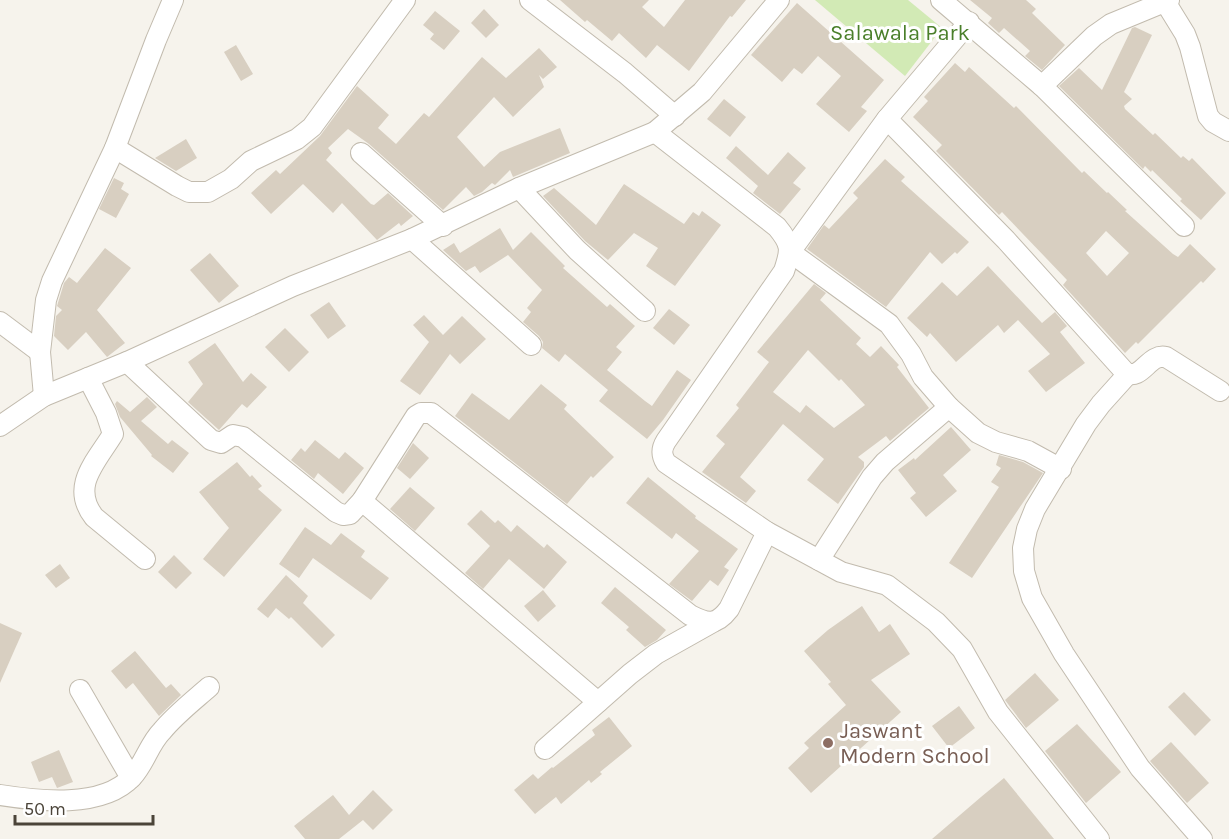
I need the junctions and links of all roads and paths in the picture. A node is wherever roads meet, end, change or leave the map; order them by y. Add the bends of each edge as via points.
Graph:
1 (173, 0) edge
2 (405, 0) edge
3 (530, 0) edge
4 (779, 0) edge
5 (941, 0) edge
6 (1167, 1) edge
7 (969, 22) junction
8 (1042, 86) junction
9 (675, 116) junction
10 (887, 119) junction
11 (1229, 131) edge
12 (655, 132) junction
13 (115, 148) junction
14 (362, 153) dead end
15 (519, 188) junction
16 (443, 226) junction
17 (1184, 226) dead end
18 (412, 239) junction
19 (790, 252) junction
20 (645, 310) dead end
21 (0, 322) edge
22 (531, 345) dead end
23 (40, 352) junction
24 (127, 362) junction
25 (1128, 374) junction
26 (87, 378) junction
27 (1220, 391) dead end
28 (44, 396) junction
29 (949, 407) junction
30 (0, 426) edge
31 (1061, 469) junction
32 (362, 501) junction
33 (767, 532) junction
34 (145, 559) dead end
35 (819, 560) junction
36 (714, 622) junction
37 (209, 687) dead end
38 (80, 690) dead end
39 (597, 702) junction
40 (545, 749) dead end
41 (131, 778) junction
42 (0, 795) edge
43 (1099, 839) edge
44 (1202, 839) edge

1 - 13 street
2 - 13 street via 312,127 290,143 251,161 219,187 208,192 189,192
3 - 9 street
4 - 9 street via 725,67
5 - 7 street
6 - 8 street via 1111,24
6 - 11 street via 1190,47 1208,116
7 - 8 street
7 - 10 street
8 - 17 street
9 - 12 street
10 - 19 street
10 - 25 street via 1006,240
12 - 15 street
12 - 19 street via 777,227 788,239
13 - 23 street via 52,281
14 - 16 street
15 - 16 street
15 - 20 street via 577,250
16 - 18 street
18 - 22 street
18 - 24 street via 292,286
19 - 29 street via 889,324 922,377
19 - 33 street via 784,271 666,441 662,453 666,463
21 - 23 street
23 - 28 street
24 - 26 street
24 - 32 street via 214,442 233,435 243,436 336,512 350,514
25 - 27 street via 1137,374 1161,356
25 - 31 street via 1086,424
26 - 28 street
26 - 34 street via 113,434 84,484 83,497 94,517
28 - 30 street
29 - 31 street via 988,439 1028,451
29 - 35 street via 885,462
31 - 44 street via 1027,529 1024,571 1032,598 1064,654 1140,768
32 - 36 street via 416,416 431,413 690,615
32 - 39 street
33 - 35 street
33 - 36 street via 729,609
35 - 43 street via 841,572 887,585 950,635 998,712
36 - 39 street via 656,654
37 - 41 street via 162,730
38 - 41 street
39 - 40 street
41 - 42 street via 107,792 74,800

